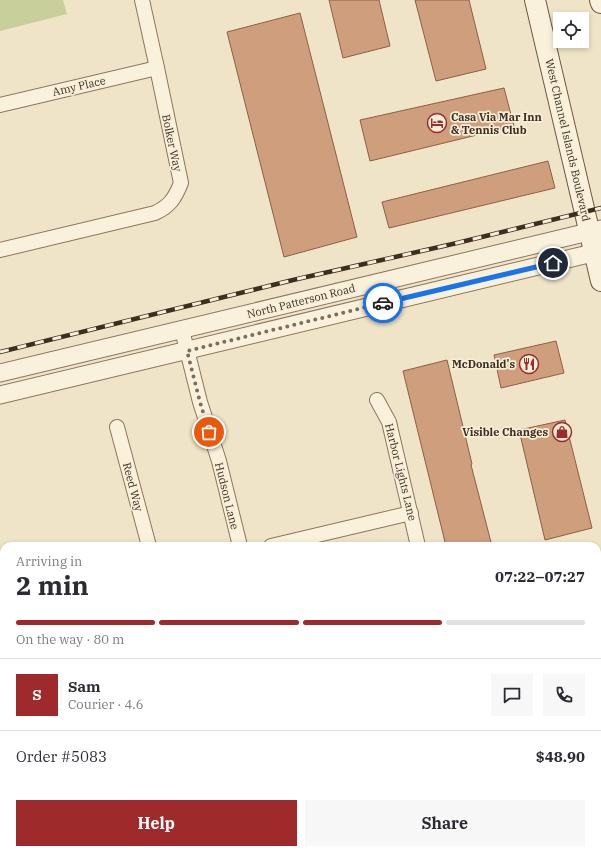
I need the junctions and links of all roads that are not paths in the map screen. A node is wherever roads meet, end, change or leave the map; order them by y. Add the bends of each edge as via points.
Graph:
1 (142, 0) edge
2 (535, 0) edge
3 (600, 0) edge
4 (601, 3) edge
5 (157, 68) junction
6 (0, 104) edge
7 (595, 230) edge
8 (0, 250) edge
9 (598, 252) edge
10 (601, 281) edge
11 (182, 330) junction
12 (187, 351) junction
13 (0, 373) edge
14 (0, 395) edge
15 (378, 400) dead end
16 (117, 427) dead end
17 (411, 513) junction
18 (148, 542) edge
19 (239, 542) edge
20 (288, 542) edge
21 (417, 542) edge

1 - 5 street, Bolker Way
2 - 7 main road, West Channel Islands Boulevard
3 - 4 main road
5 - 6 street, Amy Place
5 - 8 street, Bolker Way via 181,183 172,201 155,213
7 - 9 main road, West Channel Islands Boulevard
7 - 11 street, North Patterson Road
9 - 10 main road, West Channel Islands Boulevard
9 - 12 street, North Patterson Road
11 - 12 street, Hudson Lane
11 - 13 street, North Patterson Road
12 - 14 street, North Patterson Road
12 - 19 street, Hudson Lane
15 - 17 street, Harbor Lights Lane via 389,422
16 - 18 street, Reed Way
17 - 20 street
17 - 21 street, Harbor Lights Lane

